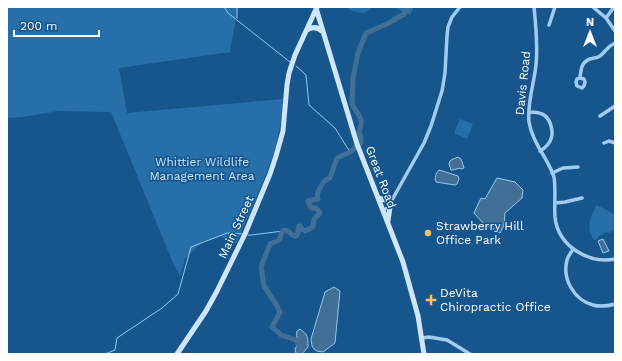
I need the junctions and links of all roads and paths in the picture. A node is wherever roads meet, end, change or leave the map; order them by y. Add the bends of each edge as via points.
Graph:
1 (460, 7) edge
2 (534, 7) edge
3 (555, 7) edge
4 (593, 7) edge
5 (614, 7) edge
6 (316, 8) edge
7 (606, 18) junction
8 (549, 24) dead end
9 (307, 30) junction
10 (615, 31) edge
11 (323, 32) junction
12 (615, 43) edge
13 (580, 78) dead end
14 (615, 106) edge
15 (529, 112) junction
16 (600, 116) dead end
17 (604, 143) dead end
18 (615, 143) edge
19 (540, 151) junction
20 (578, 167) dead end
21 (552, 173) junction
22 (378, 198) junction
23 (582, 198) dead end
24 (390, 203) junction
25 (555, 203) junction
26 (382, 208) junction
27 (388, 224) junction
28 (573, 249) junction
29 (615, 259) edge
30 (615, 304) edge
31 (422, 338) junction
32 (177, 354) edge
33 (424, 354) edge
34 (470, 354) edge

1 - 24 street via 448,27 445,73 431,126
2 - 15 street, Davis Road via 537,57
3 - 8 street
4 - 7 street
5 - 7 street
6 - 9 main road, Main Street
6 - 11 main road, Great Road
7 - 10 street
9 - 11 main road via 315,27
9 - 32 main road, Main Street via 289,73 283,131 270,174 217,291
11 - 22 main road, Great Road via 358,146
12 - 13 street via 601,56 584,63
14 - 16 street
15 - 19 street, Davis Road via 531,130
15 - 19 street via 544,115 550,126 552,138
17 - 18 street
19 - 21 street, Davis Road
20 - 21 street via 563,168
21 - 25 street, Davis Road
22 - 24 main road
22 - 26 main road, Great Road
23 - 25 street
24 - 26 street
24 - 27 main road
25 - 28 street, Davis Road via 557,226
26 - 27 main road, Great Road
27 - 31 main road, Great Road via 403,262
28 - 29 street, Davis Road via 591,258
28 - 30 street via 567,260 566,274 575,294 593,305
31 - 33 main road, Great Road
31 - 34 street via 448,340

